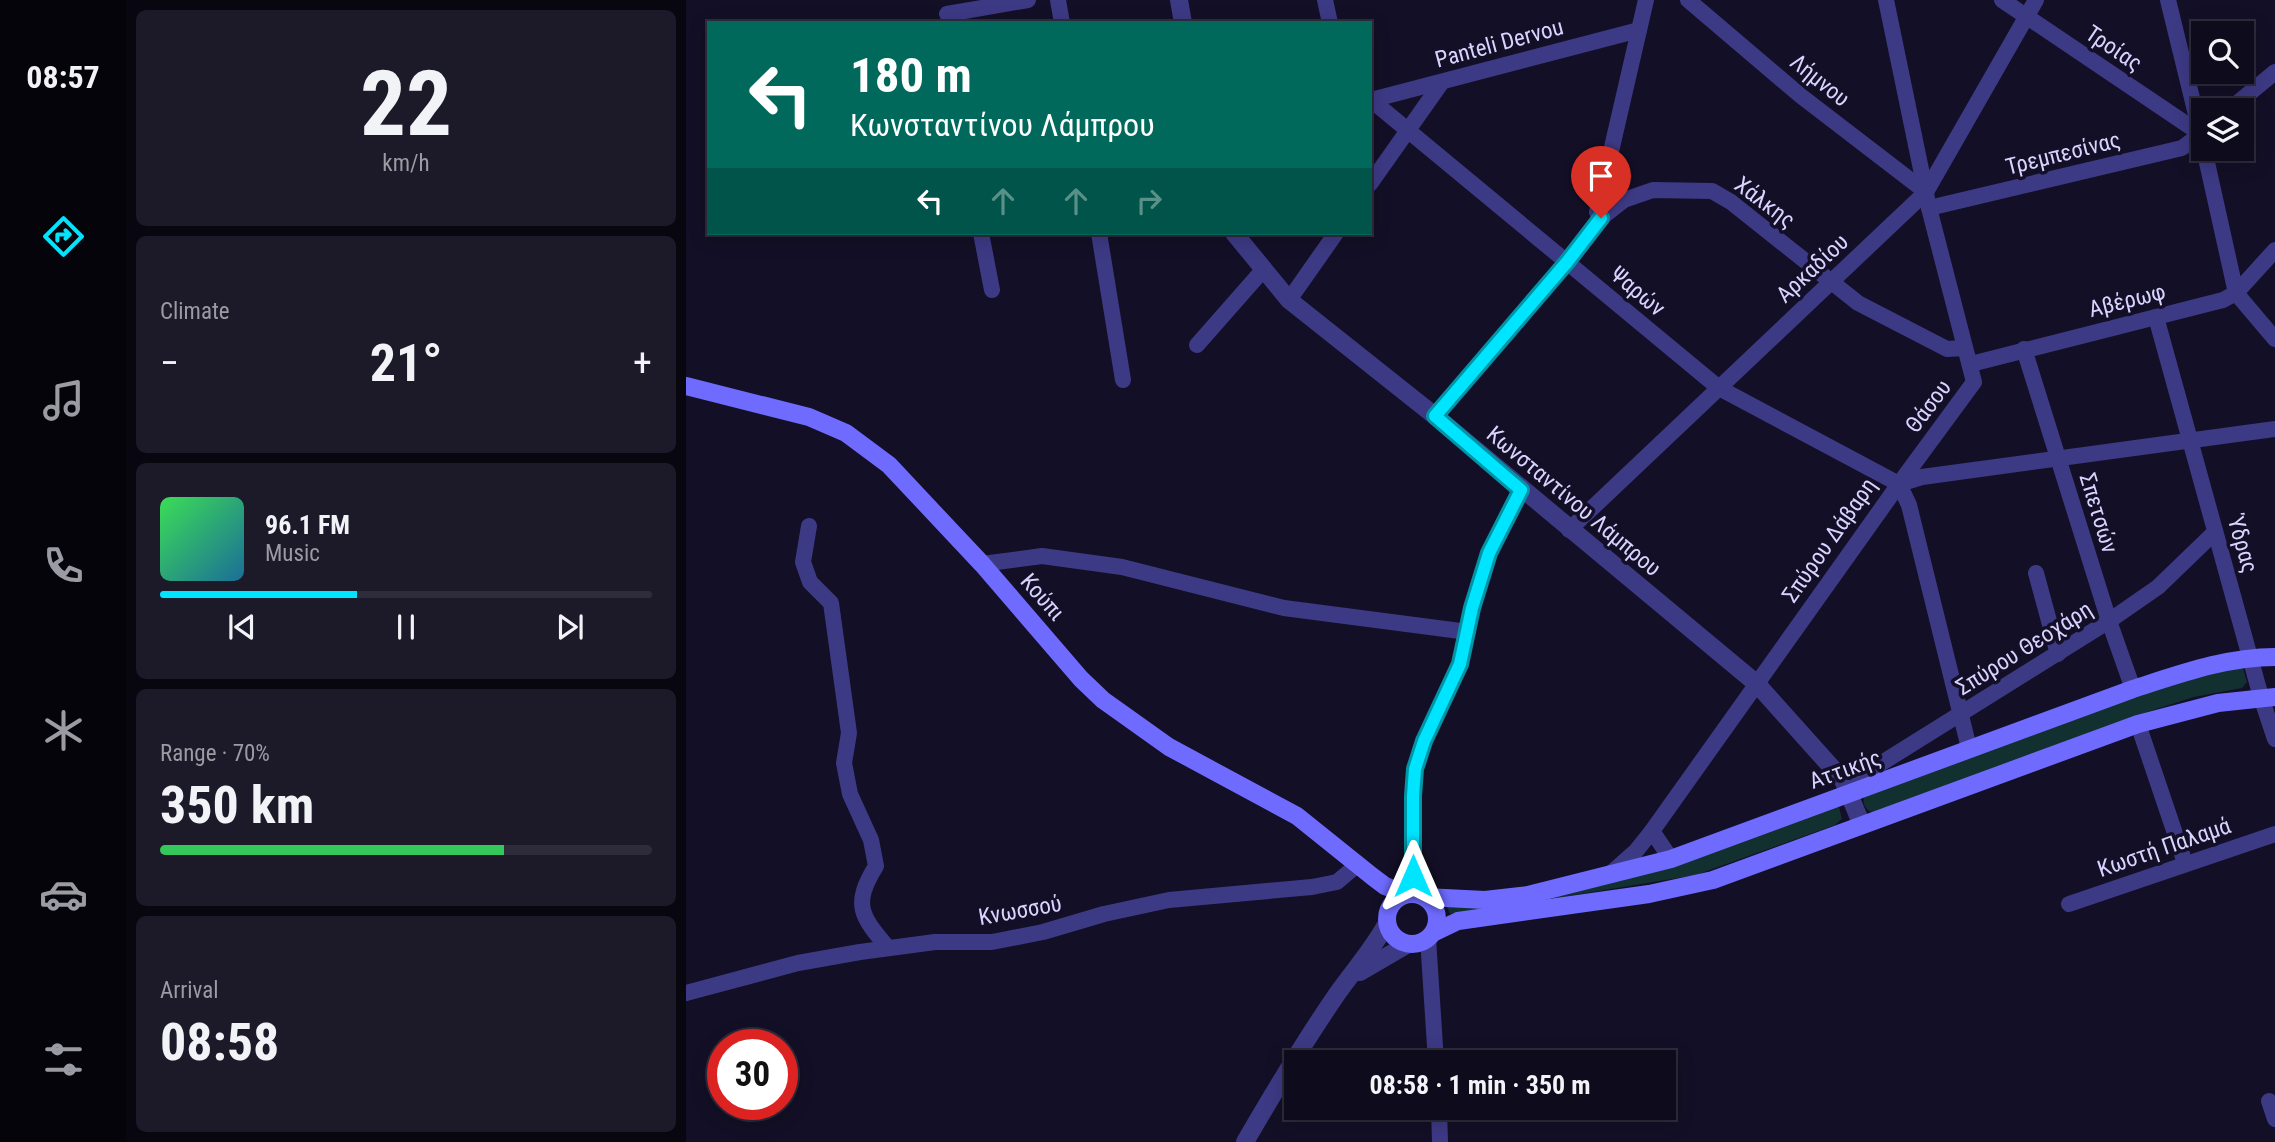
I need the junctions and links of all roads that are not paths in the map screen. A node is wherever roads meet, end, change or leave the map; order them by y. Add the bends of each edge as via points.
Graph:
1 (1028, 0) edge
2 (1058, 0) edge
3 (1179, 0) edge
4 (1325, 0) edge
5 (1646, 0) edge
6 (1688, 0) edge
7 (1886, 0) edge
8 (2001, 0) edge
9 (2036, 0) edge
10 (2168, 0) edge
11 (947, 12) edge
12 (2026, 17) junction
13 (1062, 21) edge
14 (1183, 21) edge
15 (1330, 21) edge
16 (1639, 30) junction
17 (2275, 72) edge
18 (1442, 82) junction
19 (2261, 83) junction
20 (2275, 95) edge
21 (2192, 98) edge
22 (2243, 98) edge
23 (1372, 100) edge
24 (1372, 101) edge
25 (1409, 131) junction
26 (2191, 132) edge
27 (2191, 145) edge
28 (2208, 161) edge
29 (1372, 180) edge
30 (1928, 200) junction
31 (1601, 218) junction
32 (981, 235) edge
33 (1099, 235) edge
34 (1236, 235) edge
35 (1335, 235) edge
36 (2275, 250) edge
37 (1567, 262) junction
38 (1263, 270) junction
39 (1831, 282) junction
40 (992, 290) dead end
41 (2236, 293) junction
42 (1289, 300) junction
43 (2156, 317) junction
44 (2275, 339) edge
45 (1196, 345) dead end
46 (1964, 348) junction
47 (2024, 349) junction
48 (1971, 364) junction
49 (1123, 380) dead end
50 (686, 386) edge
51 (1719, 388) junction
52 (1435, 416) junction
53 (2275, 429) edge
54 (2190, 442) junction
55 (2059, 460) junction
56 (1899, 484) junction
57 (1521, 490) junction
58 (809, 526) dead end
59 (1569, 530) junction
60 (2215, 532) junction
61 (982, 564) junction
62 (2036, 573) dead end
63 (2109, 621) junction
64 (1468, 632) junction
65 (2058, 654) junction
66 (2251, 657) junction
67 (2275, 657) edge
68 (1757, 684) junction
69 (2133, 689) junction
70 (2268, 697) edge
71 (1961, 715) junction
72 (2138, 724) junction
73 (2275, 739) edge
74 (1969, 748) junction
75 (1846, 787) junction
76 (1862, 825) junction
77 (1652, 831) junction
78 (2275, 834) edge
79 (1671, 859) junction
80 (2185, 863) junction
81 (1357, 865) junction
82 (1607, 876) junction
83 (1415, 895) junction
84 (2068, 904) dead end
85 (1387, 919) junction
86 (1430, 935) junction
87 (1408, 944) junction
88 (888, 948) junction
89 (1339, 991) junction
90 (686, 993) edge
91 (1435, 1050) edge
92 (2269, 1101) dead end
93 (2275, 1119) edge
94 (1439, 1120) edge
95 (1245, 1142) edge
96 (1440, 1142) edge

1 - 11 street
2 - 13 street
3 - 14 street
4 - 15 street
5 - 16 street
6 - 30 street, Λήμνου
7 - 30 street, Θάσου
8 - 12 street, Τροίας
9 - 12 street, Αρκαδίου
10 - 21 street
12 - 26 street, Τροίας
12 - 30 street, Αρκαδίου
16 - 18 street, Panteli Dervou
16 - 31 street via 1597,212
17 - 19 street
18 - 23 street, Panteli Dervou
18 - 25 street
19 - 20 street
19 - 22 street
24 - 25 street, Ψαρών
25 - 29 street
25 - 37 street, Ψαρών
27 - 30 street, Τρεμπεσίνας
28 - 41 street
30 - 39 street, Αρκαδίου
30 - 46 street, Θάσου
31 - 37 street, Χάλκης
31 - 39 street, Χάλκης via 1624,200 1653,190 1712,191
32 - 40 street
33 - 49 street
34 - 38 street, Κωνσταντίνου Λάμπρου
35 - 42 street
36 - 41 street, Αβέρωφ
37 - 51 street, Ψαρών
37 - 52 street, Χάλκης
38 - 42 street, Κωνσταντίνου Λάμπρου
38 - 45 street
39 - 46 street, Χάλκης via 1858,303 1947,349
39 - 51 street, Αρκαδίου
41 - 43 street, Αβέρωφ
41 - 44 street
42 - 52 street, Κωνσταντίνου Λάμπρου
43 - 47 street, Αβέρωφ
43 - 54 street, Ύδρας
46 - 48 street, Θάσου
47 - 48 street, Αβέρωφ
47 - 55 street, Σπετσών
48 - 56 street, Θάσου via 1974,382
50 - 61 main road, Κούπι via 810,417 846,433 889,465
51 - 56 street, Ψαρών
51 - 59 street, Αρκαδίου
52 - 57 street, Κωνσταντίνου Λάμπρου
53 - 54 street, Σπύρου Δάβαρη
54 - 55 street, Σπύρου Δάβαρη
54 - 60 street, Ύδρας
55 - 56 street, Σπύρου Δάβαρη
55 - 63 street, Σπετσών
56 - 68 street, Σπύρου Δάβαρη
56 - 71 street via 1909,505
57 - 59 street, Κωνσταντίνου Λάμπρου
57 - 64 street via 1489,553
58 - 88 street via 803,562 810,582 831,603 849,733 844,763 876,866 865,884 861,911
59 - 68 street, Κωνσταντίνου Λάμπρου
60 - 63 street, Σπύρου Θεοχάρη via 2158,587
60 - 66 street, Ύδρας
61 - 64 street via 1042,556 1122,567 1284,608
61 - 81 main road, Κούπι via 1081,679 1125,718 1297,817
62 - 65 street
63 - 65 street, Σπύρου Θεοχάρη
63 - 69 street, Σπετσών
64 - 83 street via 1460,664 1415,769
65 - 71 street, Σπύρου Θεοχάρη
66 - 67 main road, Αττικής
66 - 69 main road, Αττικής
66 - 70 street, Ύδρας
68 - 75 street, Κωνσταντίνου Λάμπρου
68 - 77 street, Σπύρου Δάβαρη
69 - 74 main road, Αττικής
70 - 72 main road via 2218,703
70 - 73 street, Ύδρας
71 - 74 street
71 - 75 street, Σπύρου Θεοχάρη
72 - 76 main road
72 - 80 street
74 - 75 main road, Αττικής
75 - 76 street, Κωνσταντίνου Λάμπρου
75 - 79 main road, Αττικής
76 - 86 main road via 1713,880 1649,894 1458,921
77 - 79 street
77 - 82 street, Σπύρου Δάβαρη
78 - 80 street, Κωστή Παλαμά
79 - 82 main road, Αττικής
80 - 84 street, Κωστή Παλαμά
81 - 83 main road via 1385,886
81 - 85 main road via 1377,892
81 - 88 street, Κνωσσού via 1337,882 1312,887 1169,900 992,942
82 - 83 main road, Αττικής via 1485,900
83 - 85 main road via 1393,902
83 - 86 main road via 1431,902 1437,913
85 - 87 main road via 1394,937
85 - 89 street via 1375,944
86 - 87 main road
86 - 91 street
87 - 89 street via 1357,974
88 - 90 street, Κνωσσού via 798,963
89 - 95 street
92 - 93 street
94 - 96 street

